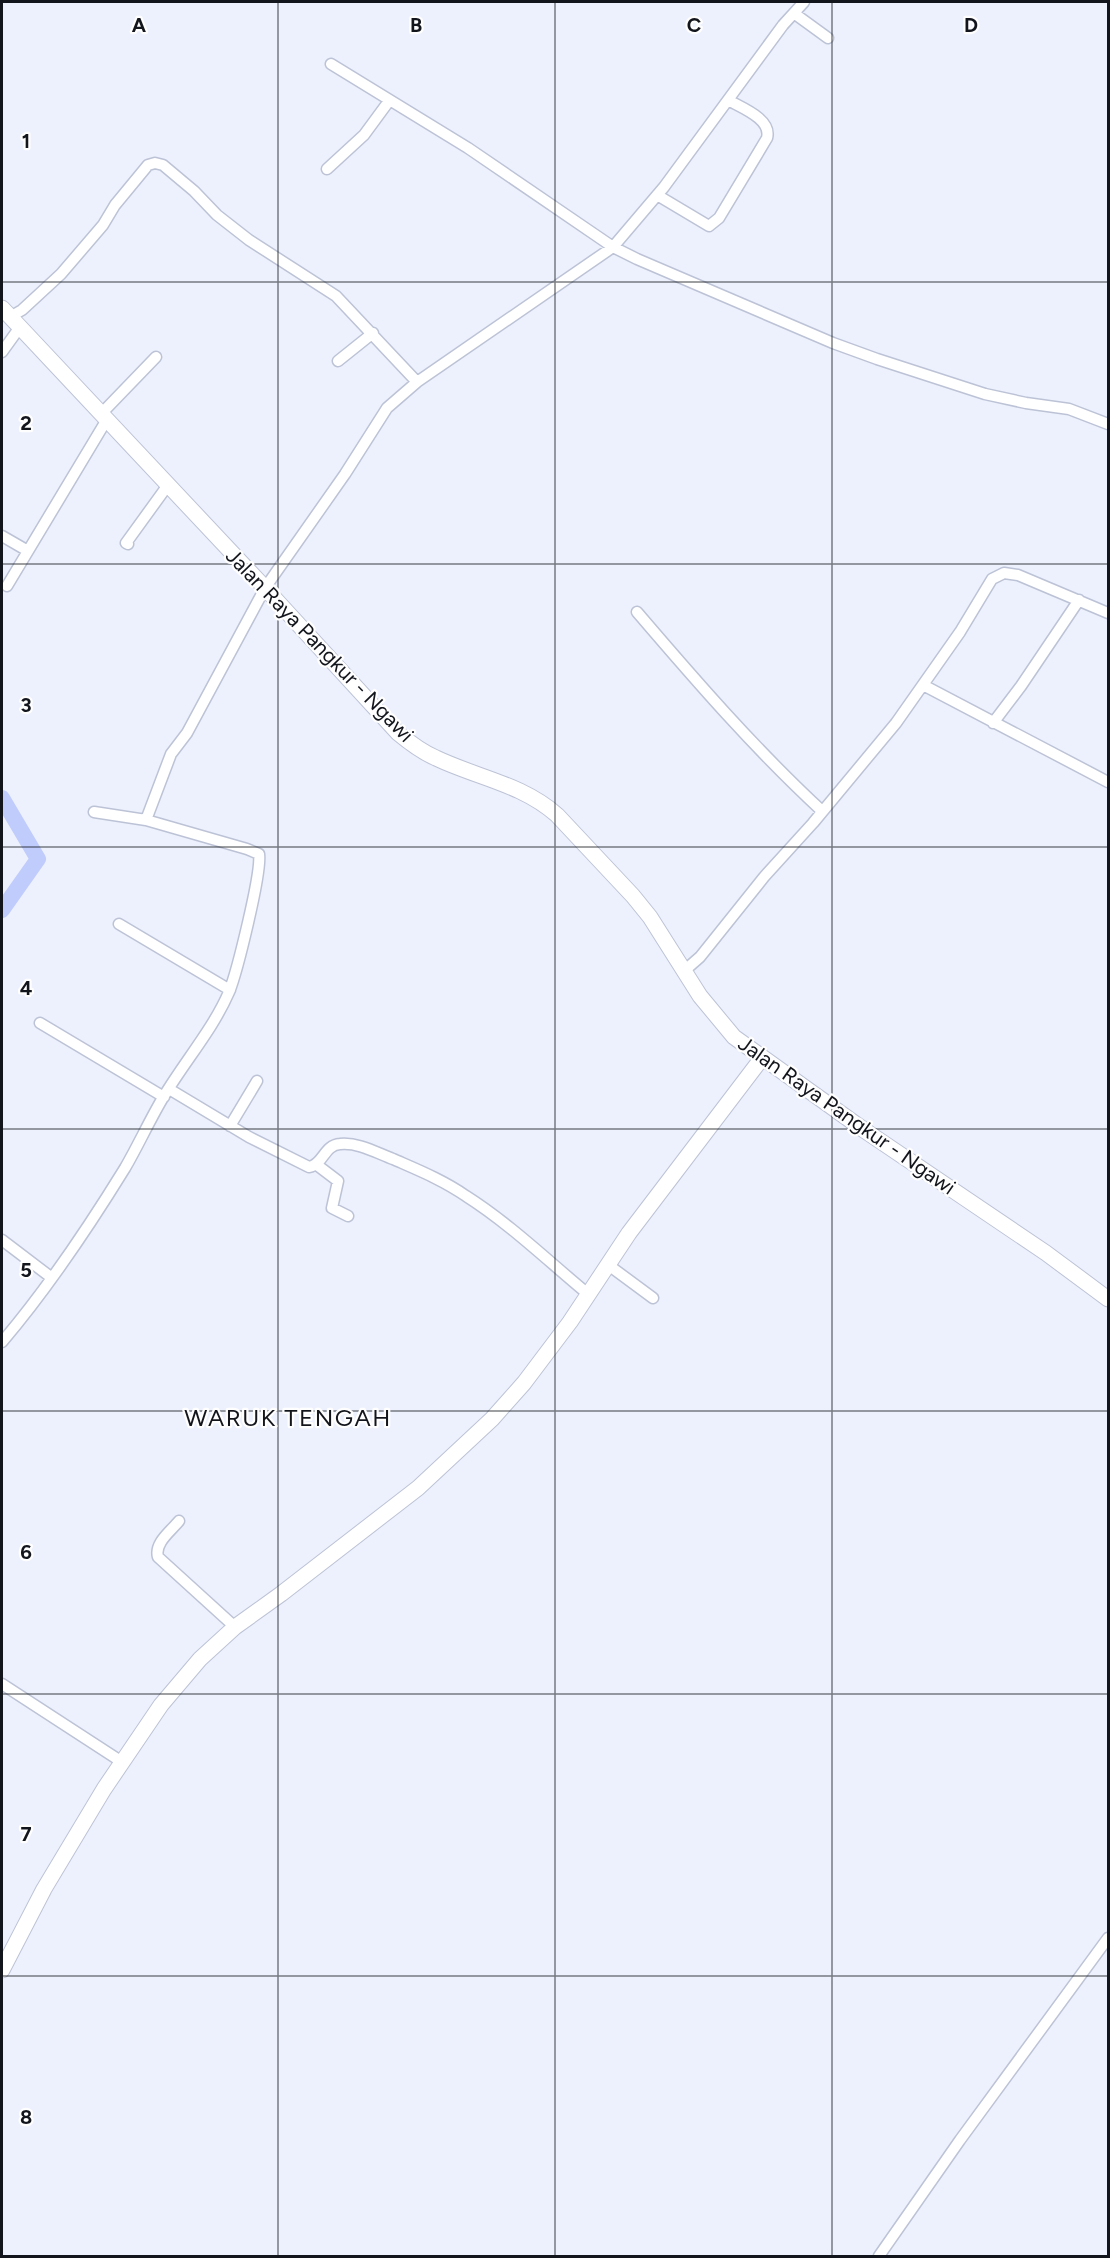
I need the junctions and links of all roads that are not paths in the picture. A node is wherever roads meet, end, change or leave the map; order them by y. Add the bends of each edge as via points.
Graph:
1 (804, 2) edge
2 (795, 14) junction
3 (828, 38) dead end
4 (331, 64) dead end
5 (728, 100) junction
6 (389, 101) junction
7 (327, 169) dead end
8 (657, 195) junction
9 (613, 247) junction
10 (10, 318) edge
11 (373, 333) junction
12 (2, 352) edge
13 (156, 357) dead end
14 (338, 360) dead end
15 (417, 381) junction
16 (103, 418) junction
17 (1108, 424) edge
18 (168, 485) junction
19 (2, 536) edge
20 (128, 544) dead end
21 (28, 551) junction
22 (7, 586) dead end
23 (265, 588) junction
24 (1079, 600) junction
25 (637, 612) dead end
26 (1108, 613) edge
27 (923, 685) junction
28 (993, 723) junction
29 (1108, 782) edge
30 (822, 811) junction
31 (94, 812) dead end
32 (146, 820) junction
33 (119, 924) dead end
34 (684, 971) junction
35 (230, 990) junction
36 (40, 1023) dead end
37 (762, 1058) junction
38 (257, 1081) dead end
39 (166, 1093) junction
40 (230, 1125) junction
41 (317, 1165) junction
42 (348, 1216) dead end
43 (2, 1240) edge
44 (607, 1264) junction
45 (52, 1278) junction
46 (588, 1294) junction
47 (653, 1298) dead end
48 (1108, 1299) edge
49 (2, 1342) edge
50 (179, 1521) dead end
51 (236, 1627) junction
52 (2, 1684) edge
53 (122, 1762) junction
54 (1108, 1938) edge
55 (3, 1965) edge
56 (879, 2256) edge

1 - 2 street
2 - 3 street
2 - 5 street
4 - 6 street
5 - 8 street
5 - 8 street via 762,121 769,132 719,218 709,226
6 - 7 street via 364,135
6 - 9 street via 468,148
8 - 9 street
9 - 15 street
9 - 17 street via 692,284 877,359 985,394 1075,410
10 - 11 street via 61,274 148,165 155,162 249,240 336,296
10 - 12 street
10 - 16 main road, Jalan Raya Pangkur - Ngawi
11 - 14 street
11 - 15 street
13 - 16 street
15 - 23 street via 380,418
16 - 18 main road, Jalan Raya Pangkur - Ngawi
16 - 21 street
18 - 20 street
18 - 23 main road, Jalan Raya Pangkur - Ngawi
19 - 21 street
21 - 22 street
23 - 32 street via 187,733 171,754
23 - 34 main road, Jalan Raya Pangkur - Ngawi via 411,744 438,759 520,790 557,815 633,896
24 - 26 street
24 - 27 street via 1018,575 999,574
24 - 28 street
25 - 30 street via 713,701
27 - 28 street
27 - 30 street
28 - 29 street
30 - 34 street
31 - 32 street
32 - 35 street via 259,854
33 - 35 street
34 - 37 main road, Jalan Raya Pangkur - Ngawi via 725,1027
35 - 39 street
36 - 39 street
37 - 44 main road
37 - 48 main road, Jalan Raya Pangkur - Ngawi
38 - 40 street
39 - 40 street
39 - 45 street via 125,1167
40 - 41 street via 309,1167
41 - 42 street via 338,1181 331,1206
41 - 46 street via 332,1146 339,1144 366,1149 411,1166 485,1209
43 - 45 street
44 - 46 main road
44 - 47 street
45 - 49 street
46 - 51 main road via 524,1383 461,1449 418,1488
50 - 51 street via 159,1544 158,1557
51 - 53 main road via 177,1686
52 - 53 street
53 - 55 main road via 44,1889
54 - 56 street

